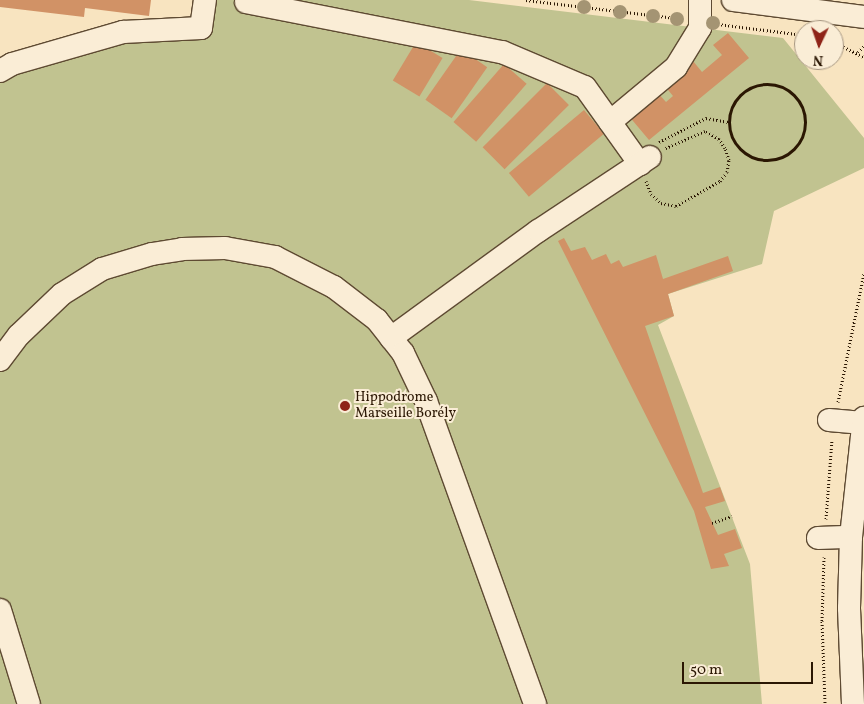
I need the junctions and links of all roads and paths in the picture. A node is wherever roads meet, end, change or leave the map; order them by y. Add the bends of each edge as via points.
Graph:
1 (205, 0) edge
2 (526, 0) edge
3 (700, 0) edge
4 (733, 0) edge
5 (246, 2) dead end
6 (864, 16) edge
7 (691, 21) dead end
8 (713, 23) dead end
9 (794, 34) edge
10 (844, 46) edge
11 (864, 46) edge
12 (858, 52) junction
13 (864, 57) edge
14 (0, 72) edge
15 (610, 122) junction
16 (729, 122) junction
17 (645, 160) junction
18 (864, 273) edge
19 (391, 338) junction
20 (0, 360) edge
21 (864, 420) edge
22 (833, 421) junction
23 (823, 484) dead end
24 (828, 484) junction
25 (732, 516) dead end
26 (712, 523) dead end
27 (851, 537) junction
28 (823, 540) junction
29 (0, 610) edge
30 (30, 704) edge
31 (535, 704) edge
32 (826, 704) edge
33 (853, 704) edge

1 - 14 street via 201,28 122,32 12,64
2 - 7 path
3 - 15 street via 700,28 676,67
4 - 6 street
5 - 15 street via 502,52 585,88
8 - 9 path
10 - 12 path
11 - 12 path
12 - 13 path
15 - 17 street
16 - 16 path via 732,106 742,94 758,84 784,88 799,100 806,122 804,134 791,151 765,160 747,154 738,146
16 - 17 path via 706,118 655,144
17 - 17 path via 705,131 719,139 729,160 727,172 720,181 676,206 661,203 651,194
17 - 19 street via 538,231
18 - 22 path
19 - 20 street via 377,320 334,287 275,257 225,248 182,248 102,269 62,294 19,335
19 - 31 street via 403,353 426,401
21 - 22 street
21 - 27 street
22 - 24 path
23 - 24 path
24 - 28 path
25 - 26 path
27 - 28 street
27 - 33 street via 849,608
28 - 32 path
29 - 30 street

